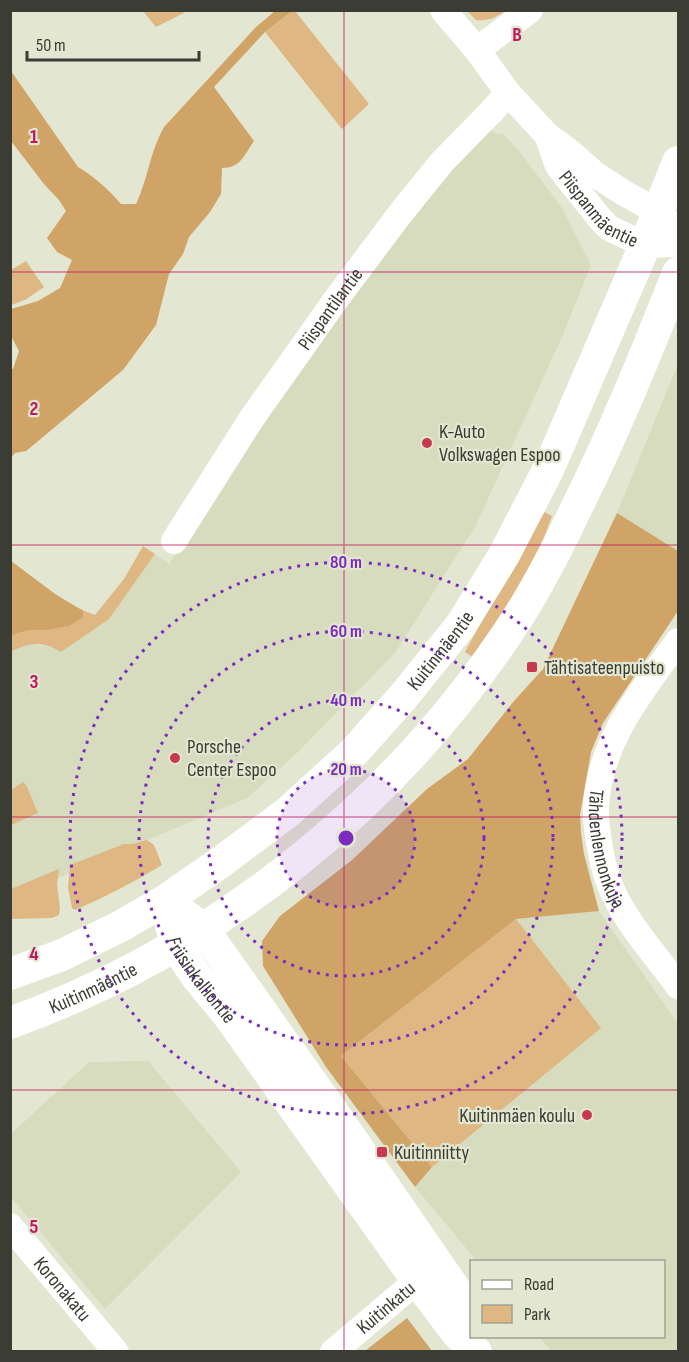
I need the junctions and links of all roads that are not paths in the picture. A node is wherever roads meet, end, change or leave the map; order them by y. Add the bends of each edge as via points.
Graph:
1 (443, 10) edge
2 (530, 10) edge
3 (477, 50) junction
4 (508, 93) junction
5 (547, 135) junction
6 (678, 162) edge
7 (668, 222) edge
8 (678, 244) edge
9 (645, 245) junction
10 (678, 273) edge
11 (174, 541) dead end
12 (678, 641) edge
13 (166, 900) junction
14 (203, 929) junction
15 (176, 946) junction
16 (10, 974) edge
17 (678, 986) edge
18 (10, 1023) edge
19 (10, 1226) edge
20 (427, 1272) junction
21 (470, 1313) edge
22 (487, 1338) edge
23 (116, 1352) edge
24 (333, 1352) edge
25 (476, 1352) edge
26 (495, 1352) edge

1 - 3 street, Piispanmäentie
2 - 3 street
3 - 4 street, Piispanmäentie
4 - 5 street, Piispanmäentie
4 - 11 street, Piispantilantie via 442,162 342,290 252,418
5 - 7 street, Piispanmäentie via 596,175
5 - 9 street, Piispanmäentie via 558,166 601,220 609,228
6 - 7 main road, Kuitinmäentie
7 - 9 main road, Kuitinmäentie
8 - 9 street, Piispanmäentie
9 - 13 main road, Kuitinmäentie via 548,470 504,555 461,625 354,752 288,812
10 - 14 main road, Kuitinmäentie via 600,461 558,545 520,614 461,698 399,768 337,828 285,872
12 - 17 street, Tähdenlennonkuja via 631,706 612,741 600,775 596,807 604,868 616,899
13 - 14 main road, Friisinkalliontie
13 - 15 main road, Friisinkalliontie
13 - 16 main road, Kuitinmäentie via 62,955
14 - 15 main road, Kuitinmäentie
14 - 20 main road, Friisinkalliontie via 346,1131
15 - 18 main road, Kuitinmäentie via 87,993
15 - 20 main road, Friisinkalliontie
19 - 23 street, Koronakatu
20 - 21 main road, Friisinkalliontie
20 - 24 street, Kuitinkatu
20 - 25 main road, Friisinkalliontie via 456,1332
22 - 26 main road

